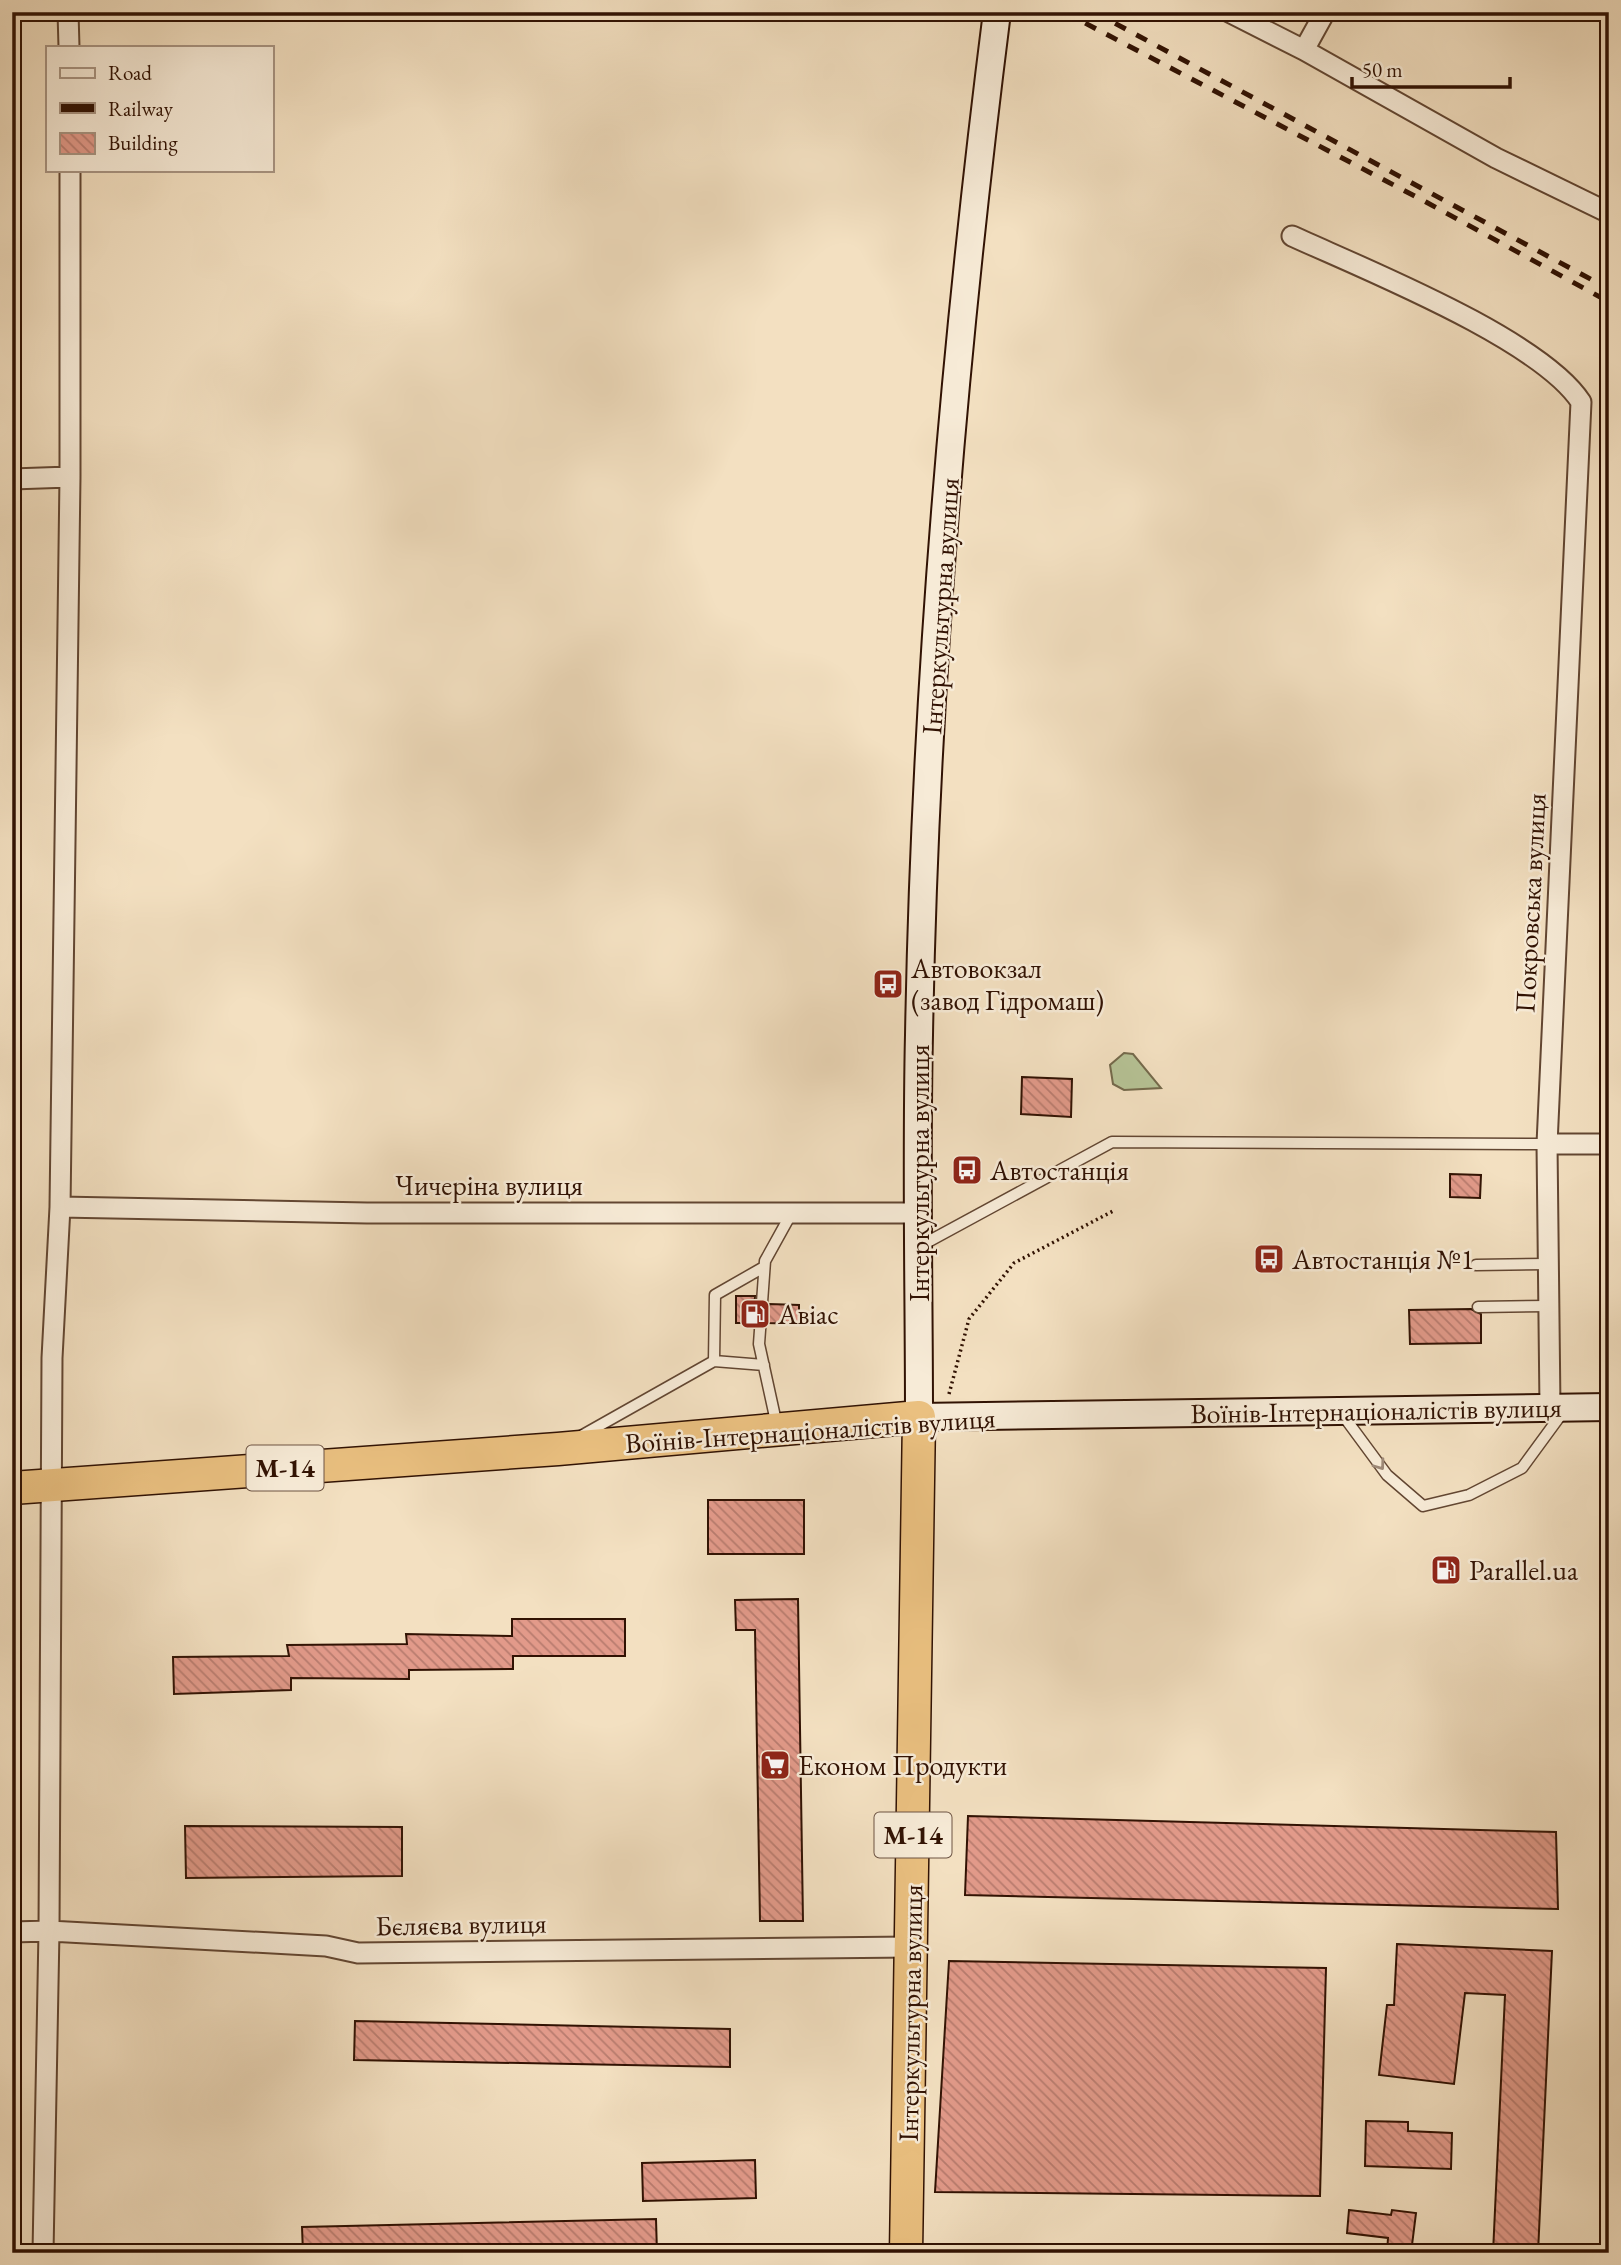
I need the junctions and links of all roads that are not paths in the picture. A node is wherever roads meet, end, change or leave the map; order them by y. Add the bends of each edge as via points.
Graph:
1 (68, 12) edge
2 (997, 12) edge
3 (1229, 12) edge
4 (1325, 12) edge
5 (69, 46) edge
6 (1304, 50) junction
7 (70, 172) edge
8 (1609, 213) edge
9 (1292, 236) dead end
10 (70, 477) junction
11 (12, 479) edge
12 (1547, 1144) junction
13 (1609, 1144) edge
14 (60, 1207) junction
15 (918, 1213) junction
16 (791, 1214) junction
17 (918, 1247) junction
18 (1548, 1264) junction
19 (1476, 1265) dead end
20 (764, 1267) junction
21 (1549, 1306) junction
22 (1478, 1307) dead end
23 (714, 1361) junction
24 (764, 1365) junction
25 (1558, 1407) junction
26 (1609, 1407) edge
27 (1339, 1410) junction
28 (931, 1417) junction
29 (778, 1430) junction
30 (558, 1449) junction
31 (51, 1484) junction
32 (12, 1488) edge
33 (49, 1931) junction
34 (12, 1932) edge
35 (911, 1947) junction
36 (43, 2253) edge
37 (906, 2253) edge

1 - 5 street
2 - 15 main road, Інтеркультурна вулиця via 968,240 945,508 919,1034
3 - 6 street
4 - 6 street
6 - 8 street via 1496,158
7 - 10 street
9 - 12 street, Покровська вулиця via 1456,312 1537,361 1581,402
10 - 11 street
10 - 14 street
12 - 13 street
12 - 17 lane via 1112,1142
12 - 18 street, Покровська вулиця
14 - 16 street, Чичеріна вулиця
14 - 31 street
15 - 16 street, Чичеріна вулиця
15 - 17 main road, Інтеркультурна вулиця
16 - 20 lane
17 - 28 main road, Інтеркультурна вулиця
18 - 19 lane
18 - 21 street, Покровська вулиця
20 - 23 lane via 715,1295
20 - 24 lane via 759,1344
21 - 22 lane
21 - 25 street, Покровська вулиця
23 - 24 lane
23 - 30 lane
24 - 29 lane
25 - 26 main road, Воїнів-Інтернаціоналістів вулиця
25 - 27 main road, Воїнів-Інтернаціоналістів вулиця
27 -> 25 lane via 1387,1475 1423,1506 1469,1495 1522,1468
27 - 28 main road, Воїнів-Інтернаціоналістів вулиця
28 - 29 highway, Воїнів-Інтернаціоналістів вулиця / М-14
28 - 35 highway, Інтеркультурна вулиця / М-14
29 - 30 highway, Воїнів-Інтернаціоналістів вулиця / М-14
30 - 31 highway, Воїнів-Інтернаціоналістів вулиця / М-14
31 - 32 highway, Воїнів-Інтернаціоналістів вулиця / М-14
31 - 33 street
33 - 34 street, Бєляєва вулиця
33 - 35 street, Бєляєва вулиця via 326,1946 358,1953
33 - 36 street
35 - 37 highway, Інтеркультурна вулиця / М-14

